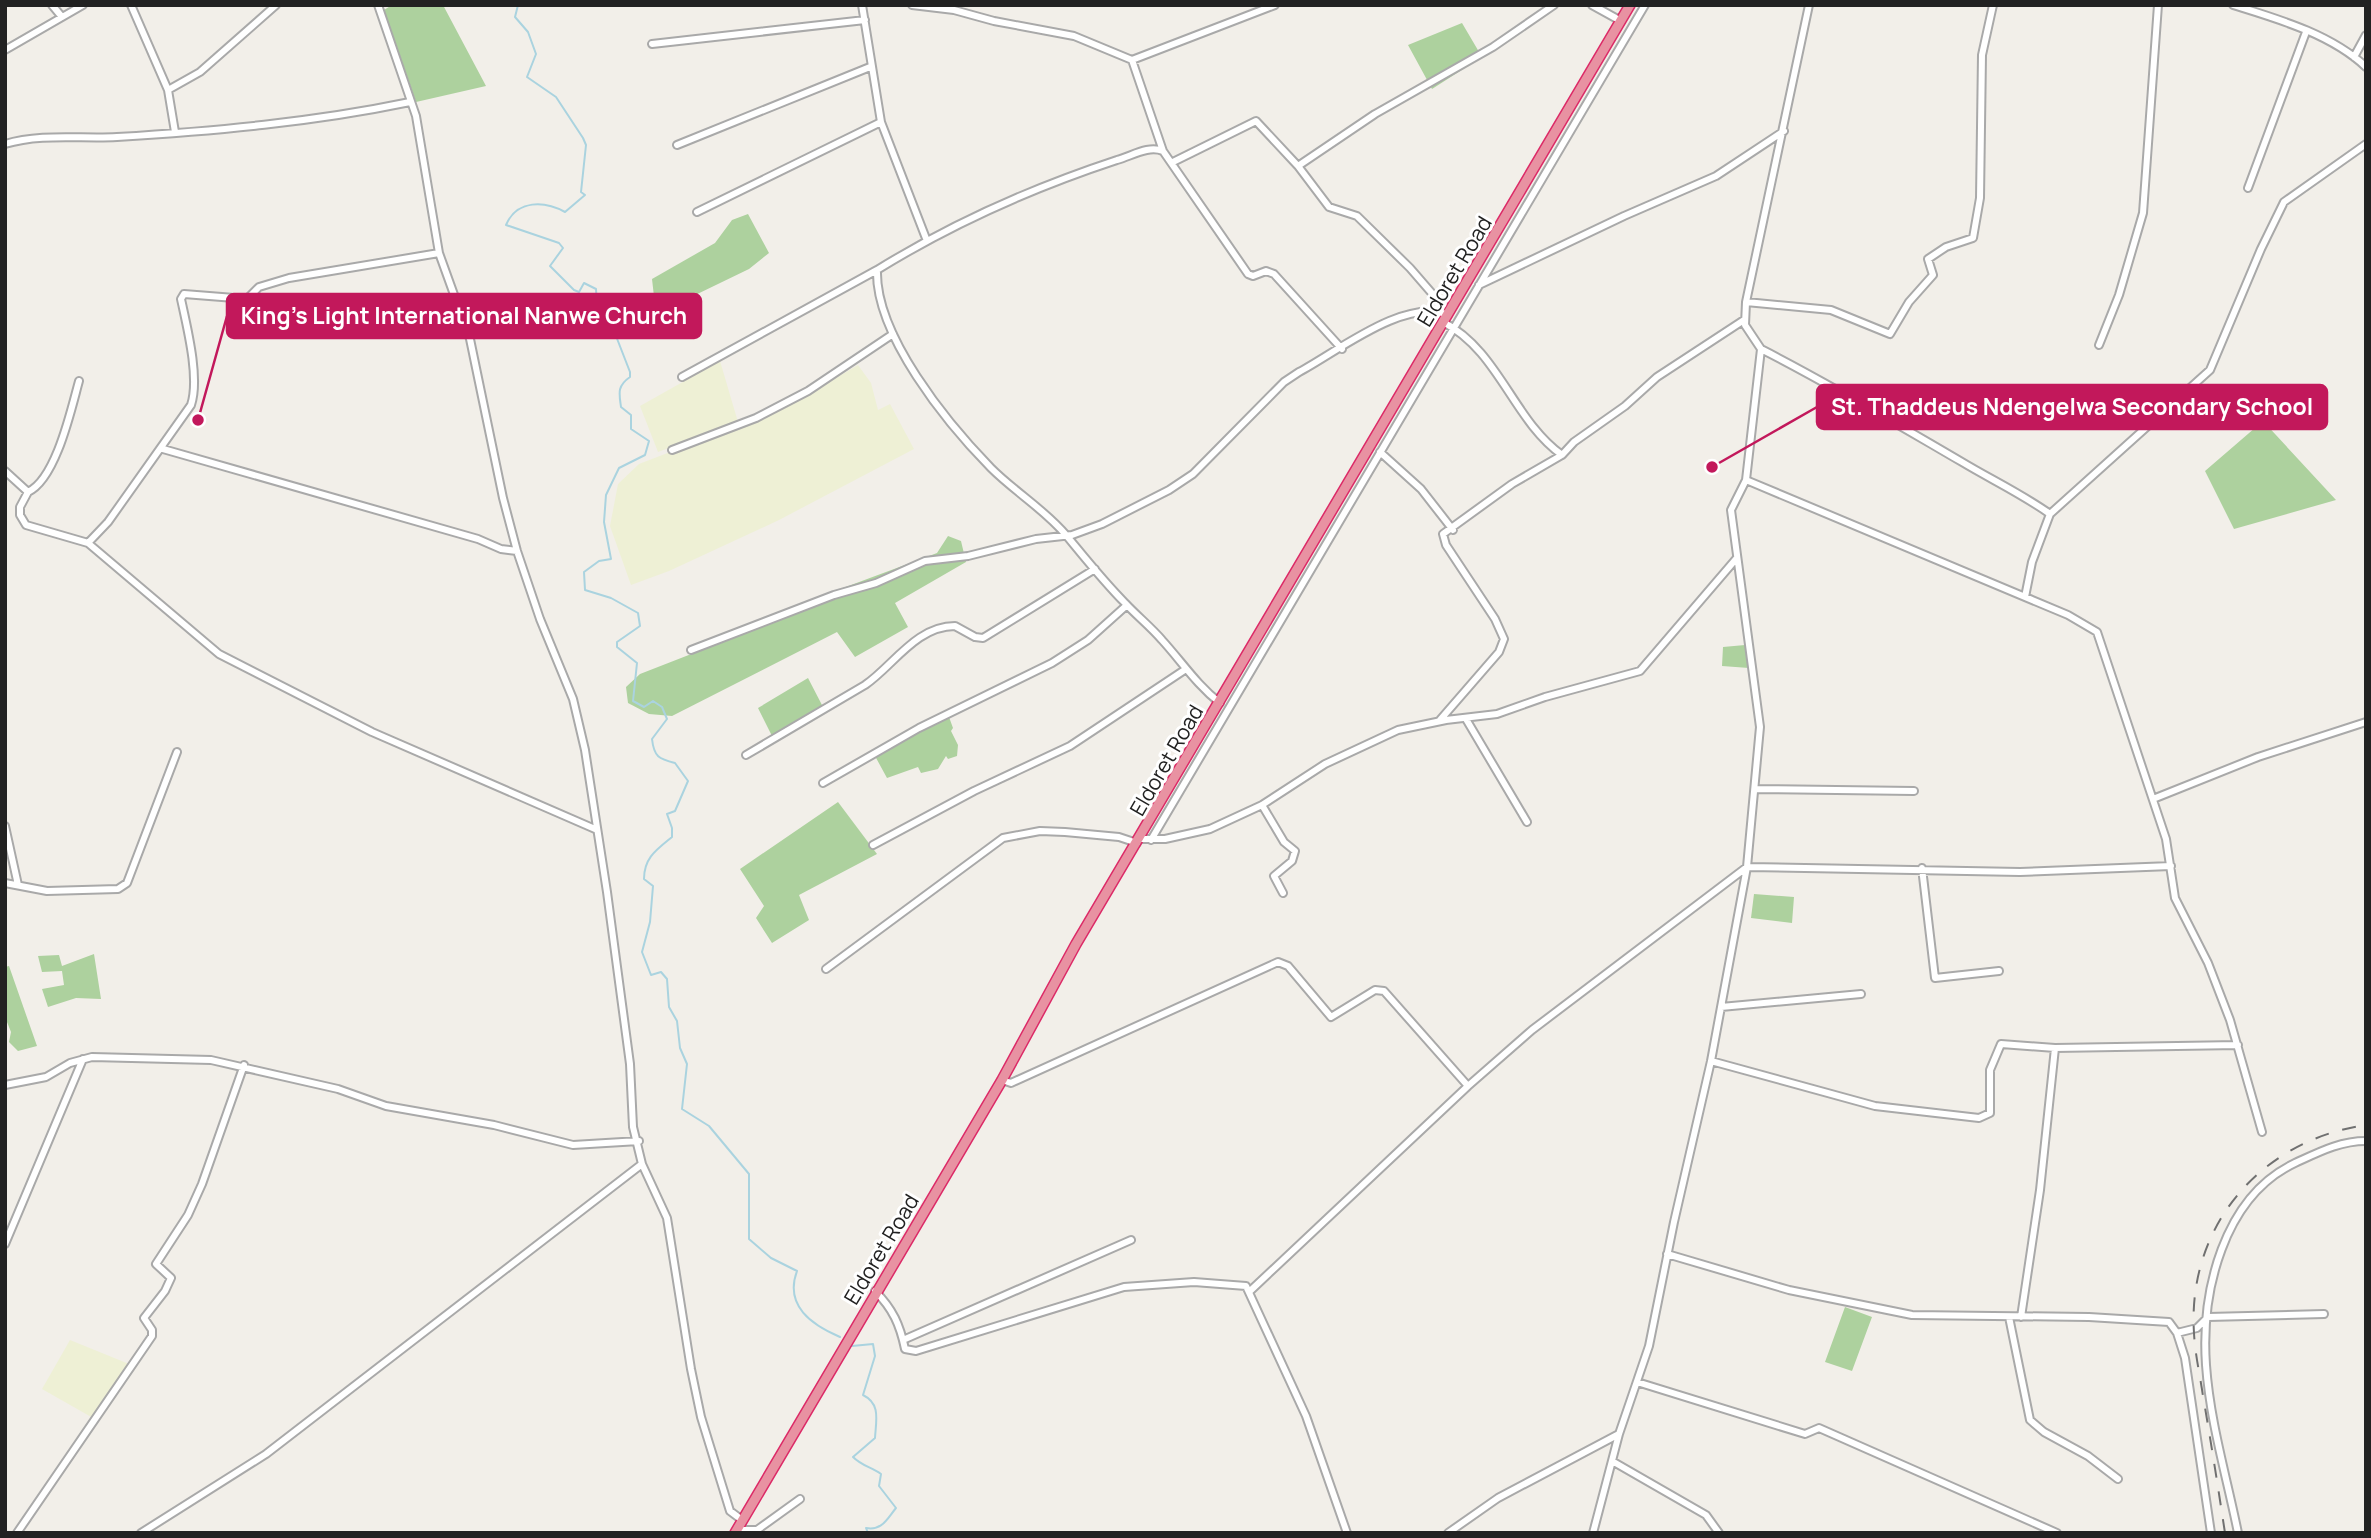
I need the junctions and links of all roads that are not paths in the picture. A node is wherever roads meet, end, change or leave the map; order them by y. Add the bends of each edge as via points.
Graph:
1 (52, 5) edge
2 (83, 5) edge
3 (131, 5) edge
4 (276, 5) edge
5 (378, 5) edge
6 (863, 5) edge
7 (912, 5) edge
8 (1275, 5) edge
9 (1554, 5) edge
10 (1592, 5) edge
11 (1630, 5) edge
12 (1646, 5) edge
13 (1809, 5) edge
14 (1993, 5) edge
15 (2158, 5) edge
16 (2233, 5) edge
17 (62, 17) junction
18 (865, 20) junction
19 (1620, 21) junction
20 (2306, 32) junction
21 (2366, 35) edge
22 (652, 44) dead end
23 (5, 50) edge
24 (2354, 57) junction
25 (1132, 60) junction
26 (870, 67) junction
27 (2366, 67) edge
28 (168, 90) junction
29 (410, 102) junction
30 (881, 122) junction
31 (1784, 131) junction
32 (175, 132) junction
33 (5, 144) edge
34 (2366, 144) edge
35 (677, 145) dead end
36 (1163, 150) junction
37 (1173, 162) junction
38 (1298, 166) junction
39 (2248, 188) dead end
40 (697, 212) dead end
41 (927, 240) junction
42 (439, 253) junction
43 (877, 270) junction
44 (1479, 285) junction
45 (1746, 302) junction
46 (1444, 316) junction
47 (1744, 320) junction
48 (1454, 327) junction
49 (892, 334) junction
50 (2099, 345) dead end
51 (1342, 349) junction
52 (1761, 349) junction
53 (682, 377) dead end
54 (79, 381) dead end
55 (163, 449) junction
56 (672, 450) dead end
57 (1380, 452) junction
58 (1562, 455) junction
59 (5, 471) edge
60 (1746, 480) junction
61 (28, 492) junction
62 (2050, 514) junction
63 (1453, 530) junction
64 (1066, 535) junction
65 (88, 543) junction
66 (517, 551) junction
67 (1736, 559) junction
68 (1095, 569) junction
69 (2025, 597) junction
70 (1127, 606) junction
71 (691, 650) dead end
72 (1186, 669) junction
73 (1220, 703) junction
74 (1466, 719) junction
75 (1439, 721) junction
76 (2366, 722) edge
77 (177, 752) dead end
78 (746, 755) dead end
79 (823, 783) dead end
80 (1755, 789) junction
81 (1914, 791) dead end
82 (2153, 799) junction
83 (1262, 805) junction
84 (1527, 822) dead end
85 (5, 826) edge
86 (595, 829) junction
87 (1151, 840) junction
88 (1139, 841) junction
89 (873, 845) dead end
90 (2171, 866) junction
91 (1747, 867) junction
92 (1923, 869) junction
93 (5, 883) edge
94 (18, 886) junction
95 (1283, 893) dead end
96 (826, 969) dead end
97 (1999, 971) dead end
98 (1861, 994) dead end
99 (1721, 1007) junction
100 (2238, 1045) junction
101 (2055, 1048) junction
102 (83, 1059) junction
103 (1711, 1061) junction
104 (244, 1065) junction
105 (1002, 1080) junction
106 (5, 1085) edge
107 (1468, 1086) junction
108 (2262, 1132) dead end
109 (639, 1141) junction
110 (2366, 1141) edge
111 (642, 1164) junction
112 (1131, 1240) dead end
113 (5, 1244) edge
114 (1667, 1254) junction
115 (876, 1292) junction
116 (1249, 1292) junction
117 (2324, 1314) dead end
118 (2009, 1317) junction
119 (2021, 1317) junction
120 (2208, 1317) junction
121 (2197, 1328) junction
122 (2177, 1332) junction
123 (2206, 1336) junction
124 (903, 1340) junction
125 (1637, 1382) junction
126 (1619, 1434) junction
127 (1612, 1461) junction
128 (2118, 1479) dead end
129 (800, 1499) dead end
130 (742, 1520) junction
131 (736, 1531) edge
132 (17, 1533) edge
133 (141, 1533) edge
134 (1347, 1533) edge
135 (1448, 1533) edge
136 (1593, 1533) edge
137 (1718, 1533) edge
138 (2057, 1533) edge
139 (2211, 1533) edge
140 (2238, 1533) edge

1 - 17 street
2 - 17 street
3 - 28 street
4 - 28 street via 201,72
5 - 29 street
6 - 18 street
7 - 25 street via 1074,36
8 - 25 street
9 - 38 street
10 - 19 street
11 - 19 highway, Eldoret Road
12 - 44 street
13 - 31 street
14 - 45 street via 1982,55 1980,198 1973,238 1928,259 1933,275 1889,334 1831,310
15 - 50 street via 2143,214
16 - 20 street
17 - 23 street
18 - 22 street
18 - 26 street
19 - 46 highway, Eldoret Road
20 - 24 street
20 - 39 street
21 - 24 street
24 - 27 street
25 - 36 street
26 - 30 street
26 - 35 street
28 - 32 street
29 - 32 street
29 - 42 street via 418,123
30 - 40 street
30 - 41 street
31 - 44 street via 1716,176
31 - 45 street
32 - 33 street via 36,137
34 - 62 street via 2284,202 2207,375
36 - 37 street
36 - 41 street via 1148,149 1053,181
37 - 38 street via 1256,121
37 - 51 street via 1248,274 1274,274
38 - 46 street via 1329,208 1357,216 1410,268 1436,298
41 - 43 street
42 - 55 street via 289,278 259,287 247,299 184,295 194,398
42 - 66 street via 470,339
43 - 49 street via 879,301
43 - 53 street
44 - 48 street
45 - 47 street
46 - 48 street
46 - 51 street via 1394,317
46 - 73 highway, Eldoret Road
47 - 52 street via 1748,334
47 - 58 street via 1657,376
48 - 57 street
48 - 58 street via 1499,375 1544,442
49 - 56 street via 808,391 756,418
49 - 64 street via 976,452
51 - 64 street via 1284,382 1182,483 1102,524
52 - 60 street
52 - 62 street via 2012,488
54 - 61 street via 46,473
55 - 65 street
55 - 66 street
57 - 63 street via 1404,470
57 - 87 street
58 - 63 street via 1512,484
59 - 61 street
60 - 67 street via 1731,510
60 - 69 street
61 - 65 street via 20,507 26,525
62 - 69 street
63 - 75 street via 1444,531 1444,541 1504,639 1499,652
64 - 68 street
64 - 71 street via 925,561
65 - 86 street via 219,654 372,732
66 - 86 street via 573,699
67 - 74 street via 1640,671 1497,715
67 - 80 street via 1759,713
68 - 70 street
68 - 78 street via 983,638 955,626 932,632 887,662 865,685
69 - 82 street via 2097,632
70 - 72 street
70 - 79 street via 1052,663 919,728
72 - 73 street
72 - 89 street via 1070,746
73 - 88 highway, Eldoret Road
74 - 75 street
74 - 84 street
75 - 83 street via 1398,730 1350,752
76 - 82 street via 2258,757
77 - 94 street via 127,883 118,889 47,891
80 - 81 street
80 - 91 street
82 - 90 street
83 - 87 street via 1199,833
83 - 95 street via 1284,842 1295,851 1292,862 1274,876
85 - 94 street
86 - 109 street via 630,1064 633,1127
87 - 88 street
88 - 96 street via 1040,831 1003,838
88 - 105 highway, Eldoret Road
90 - 92 street via 2020,872
90 - 100 street via 2175,898 2208,963
91 - 92 street
91 - 99 street
91 - 107 street via 1532,1030
92 - 97 street via 1936,978
93 - 94 street
98 - 99 street
99 - 103 street
100 - 101 street
100 - 108 street
101 - 103 street via 2001,1044 1990,1070 1990,1113 1979,1118 1875,1106
101 - 119 street
102 - 104 street via 211,1060
102 - 106 street via 46,1077
102 - 113 street
103 - 114 street
104 - 109 street via 386,1106 573,1145
104 - 132 street via 202,1184 156,1264 171,1278 143,1320 152,1336
105 - 107 street via 1011,1083 1278,962 1288,966 1331,1017 1375,990 1384,991
105 - 115 highway, Eldoret Road
107 - 116 street
109 - 111 street
110 - 120 street via 2329,1147 2285,1168 2258,1188 2224,1245
111 - 130 street via 667,1218 701,1417 730,1511
111 - 133 street via 266,1454
112 - 124 street
114 - 118 street via 1789,1290 1912,1315
114 - 125 street
115 - 124 street via 893,1311
115 - 130 highway, Eldoret Road
116 - 124 street via 1243,1285 1137,1285 916,1352 906,1350
116 - 134 street via 1318,1446
117 - 120 street
118 - 119 street
118 - 128 street via 2030,1420
119 - 122 street via 2161,1320
120 - 121 street
120 - 123 street
121 - 122 street
121 - 123 street
122 - 139 street via 2187,1368
123 - 140 street via 2211,1398
125 - 126 street
125 - 138 street via 1805,1434 1819,1428
126 - 127 street
126 - 135 street via 1498,1498
127 - 136 street
127 - 137 street via 1706,1515
129 - 131 street via 757,1530
130 - 131 highway, Eldoret Road

